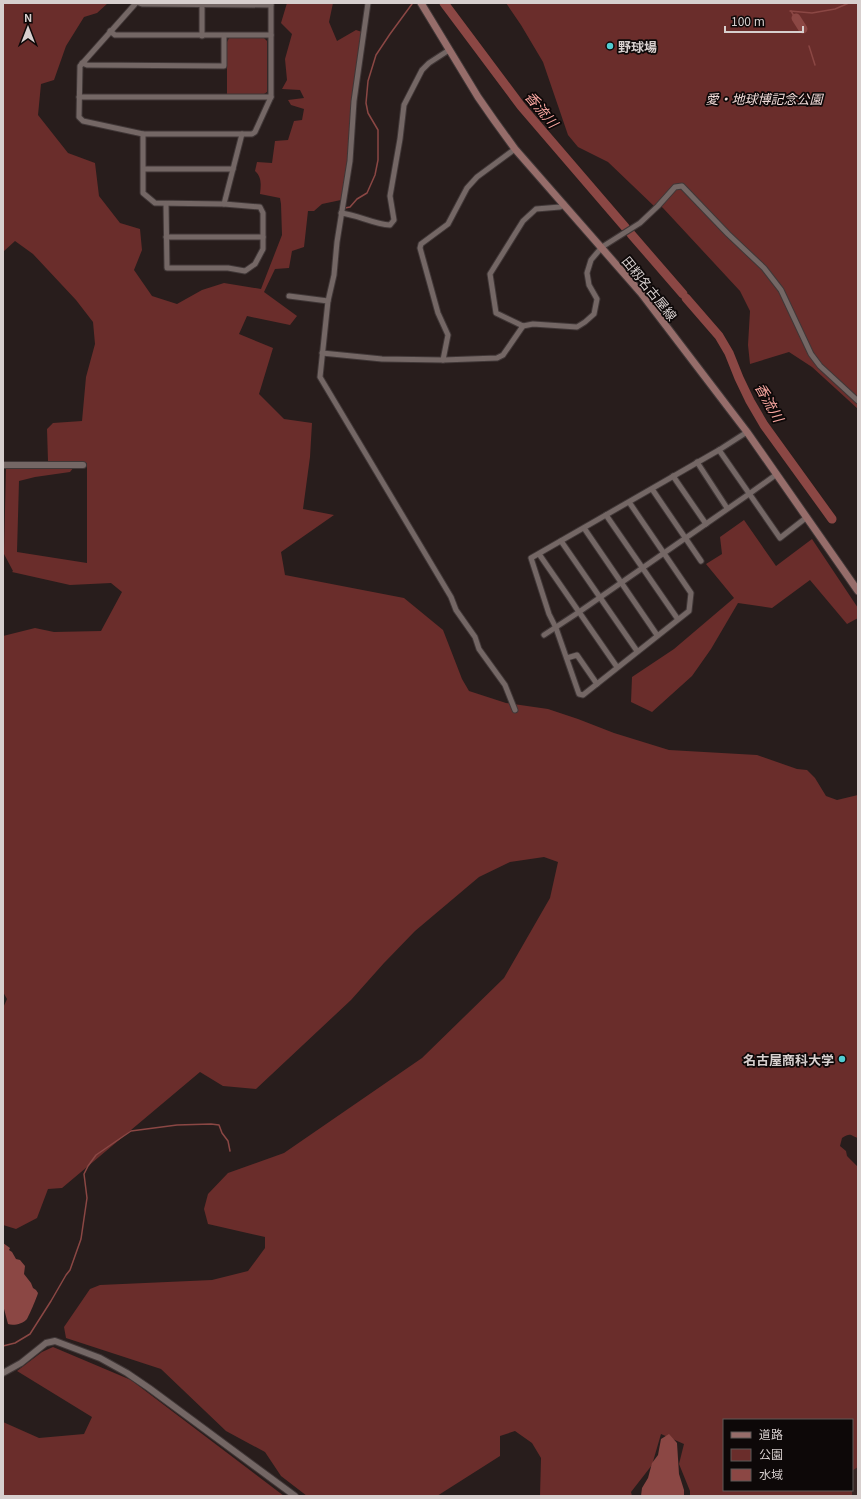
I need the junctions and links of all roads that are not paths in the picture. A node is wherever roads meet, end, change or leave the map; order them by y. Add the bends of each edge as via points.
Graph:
1 (136, 3) edge
2 (139, 3) edge
3 (368, 3) edge
4 (421, 3) edge
5 (271, 4) edge
6 (202, 5) junction
7 (110, 31) junction
8 (271, 35) junction
9 (202, 36) junction
10 (224, 36) junction
11 (449, 50) junction
12 (82, 63) junction
13 (79, 97) junction
14 (271, 97) junction
15 (143, 134) junction
16 (242, 134) junction
17 (515, 149) junction
18 (144, 169) junction
19 (232, 169) junction
20 (166, 204) junction
21 (224, 204) junction
22 (564, 204) junction
23 (341, 213) junction
24 (166, 236) junction
25 (263, 236) junction
26 (602, 248) junction
27 (289, 296) dead end
28 (328, 301) junction
29 (523, 326) junction
30 (322, 353) junction
31 (443, 360) junction
32 (858, 401) edge
33 (747, 432) junction
34 (719, 450) junction
35 (696, 462) junction
36 (3, 465) edge
37 (83, 465) dead end
38 (777, 474) junction
39 (674, 476) junction
40 (652, 489) junction
41 (749, 494) junction
42 (629, 502) junction
43 (727, 508) junction
44 (606, 515) junction
45 (807, 517) junction
46 (706, 524) junction
47 (584, 528) junction
48 (685, 538) junction
49 (561, 541) junction
50 (664, 552) junction
51 (539, 554) junction
52 (701, 560) dead end
53 (642, 568) junction
54 (622, 582) junction
55 (858, 591) edge
56 (600, 597) junction
57 (579, 612) junction
58 (677, 618) junction
59 (556, 628) junction
60 (544, 635) dead end
61 (657, 635) junction
62 (637, 651) junction
63 (567, 658) junction
64 (617, 667) junction
65 (597, 684) junction
66 (515, 710) dead end
67 (3, 1373) edge
68 (295, 1496) edge

1 - 7 street
2 - 6 street
3 - 23 street via 354,101 350,161
4 - 11 main road, 田籾名古屋線
5 - 6 street
5 - 8 street
6 - 9 street
7 - 9 street via 115,35
7 - 12 street
8 - 10 street
8 - 14 street
9 - 10 street
10 - 12 street via 224,66
11 - 17 main road, 田籾名古屋線 via 478,98
11 - 23 street via 422,70 404,105 390,196 394,220 390,225 384,225
12 - 13 street
13 - 14 street
13 - 15 street via 79,117 83,121
14 - 16 street via 255,132
15 - 16 street
15 - 18 street
16 - 19 street
17 - 22 main road, 田籾名古屋線
17 - 31 street via 477,177 467,188 448,224 421,244 438,313 448,335
18 - 19 street
18 - 20 street via 143,193 155,203
19 - 21 street
20 - 21 street
20 - 24 street
21 - 25 street via 260,207 263,213
22 - 26 main road, 田籾名古屋線
22 - 29 street via 560,207 536,209 523,221 490,274 496,313
23 - 28 street via 334,275
24 - 25 street
24 - 25 street via 167,268 228,268 245,271 255,264 263,249
26 - 29 street via 592,260 587,273 589,285 597,299 594,314 586,322 577,327 533,324
26 - 32 street via 640,223 675,187 682,186 764,268 781,290 811,354 820,366
26 - 33 main road, 田籾名古屋線 via 641,293
27 - 28 street
28 - 30 street
29 - 31 street via 503,355 497,358
30 - 31 street via 382,359
30 - 66 street via 320,377 451,597 456,610 475,637 479,649 505,685
33 - 34 street
33 - 38 main road, 田籾名古屋線
34 - 35 street
34 - 41 street
35 - 39 street
35 - 43 street
36 - 37 street
38 - 41 street
38 - 45 main road, 田籾名古屋線
39 - 40 street
39 - 46 street
40 - 42 street
40 - 48 street
41 - 43 street
41 - 45 street via 780,538
42 - 44 street
42 - 50 street
43 - 46 street
44 - 47 street
44 - 53 street
45 - 55 main road, 田籾名古屋線
46 - 48 street
47 - 49 street
47 - 54 street
48 - 50 street
48 - 52 street
49 - 51 street
49 - 56 street
50 - 53 street
50 - 58 street via 691,593 689,611
51 - 57 street
51 - 59 street via 531,558
53 - 54 street
53 - 58 street
54 - 56 street
54 - 61 street
56 - 57 street
56 - 62 street
57 - 59 street
57 - 64 street
58 - 61 street
59 - 60 street
59 - 63 street
61 - 62 street
62 - 64 street
63 - 65 street via 577,655
63 - 65 street via 579,694 583,695
64 - 65 street
67 - 68 street via 50,1341 100,1358 149,1388

